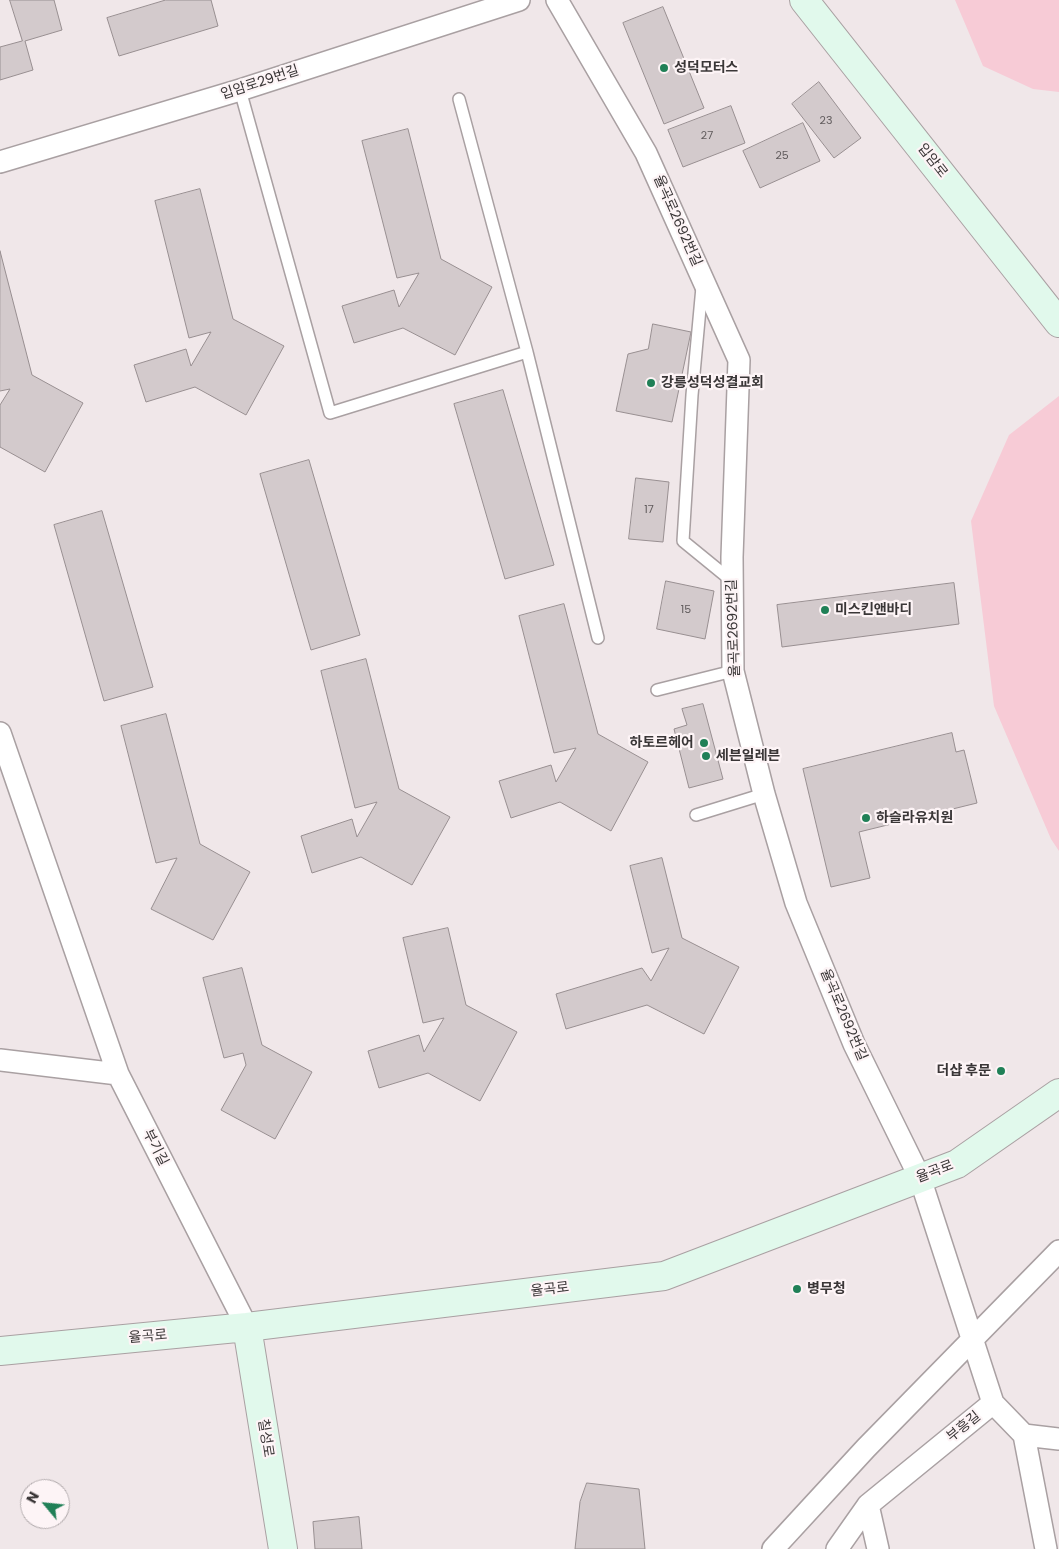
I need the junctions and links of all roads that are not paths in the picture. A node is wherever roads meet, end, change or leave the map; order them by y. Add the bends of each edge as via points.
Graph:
1 (519, 0) edge
2 (557, 0) edge
3 (804, 0) edge
4 (240, 90) junction
5 (459, 99) dead end
6 (0, 162) edge
7 (702, 279) junction
8 (1059, 322) edge
9 (527, 352) junction
10 (732, 581) junction
11 (598, 638) dead end
12 (733, 671) junction
13 (657, 690) dead end
14 (0, 733) edge
15 (764, 794) junction
16 (696, 815) dead end
17 (0, 1060) edge
18 (118, 1074) junction
19 (1059, 1093) edge
20 (920, 1178) junction
21 (1059, 1251) edge
22 (247, 1327) junction
23 (973, 1341) junction
24 (0, 1351) edge
25 (993, 1403) junction
26 (1024, 1436) junction
27 (1059, 1439) edge
28 (868, 1505) junction
29 (283, 1549) edge
30 (773, 1549) edge
31 (837, 1549) edge
32 (878, 1549) edge
33 (1046, 1549) edge

1 - 4 street, 입암로29번길
2 - 7 street, 율곡로2692번길 via 646,153
3 - 8 street, 입암로
4 - 6 street, 입암로29번길
4 - 9 lane via 330,413
5 - 9 lane
7 - 10 street, 율곡로2692번길 via 739,360
7 - 10 lane via 683,541
9 - 11 lane
10 - 12 street, 율곡로2692번길
12 - 13 lane
12 - 15 street, 율곡로2692번길
14 - 18 street, 부기길
15 - 16 lane
15 - 20 street, 율곡로2692번길 via 796,903 854,1044
17 - 18 street
18 - 22 street, 부기길
19 - 20 street, 율곡로 via 957,1164
20 - 22 street, 율곡로 via 664,1276
20 - 23 street, 율곡로2692번길
21 - 23 street
22 - 24 street, 율곡로
22 - 29 street, 칠성로
23 - 25 street, 율곡로2692번길
23 - 30 street via 866,1448
25 - 26 street, 부흥길
25 - 28 street, 부흥길
26 - 27 street
26 - 33 street
28 - 31 street, 부흥길
28 - 32 street

